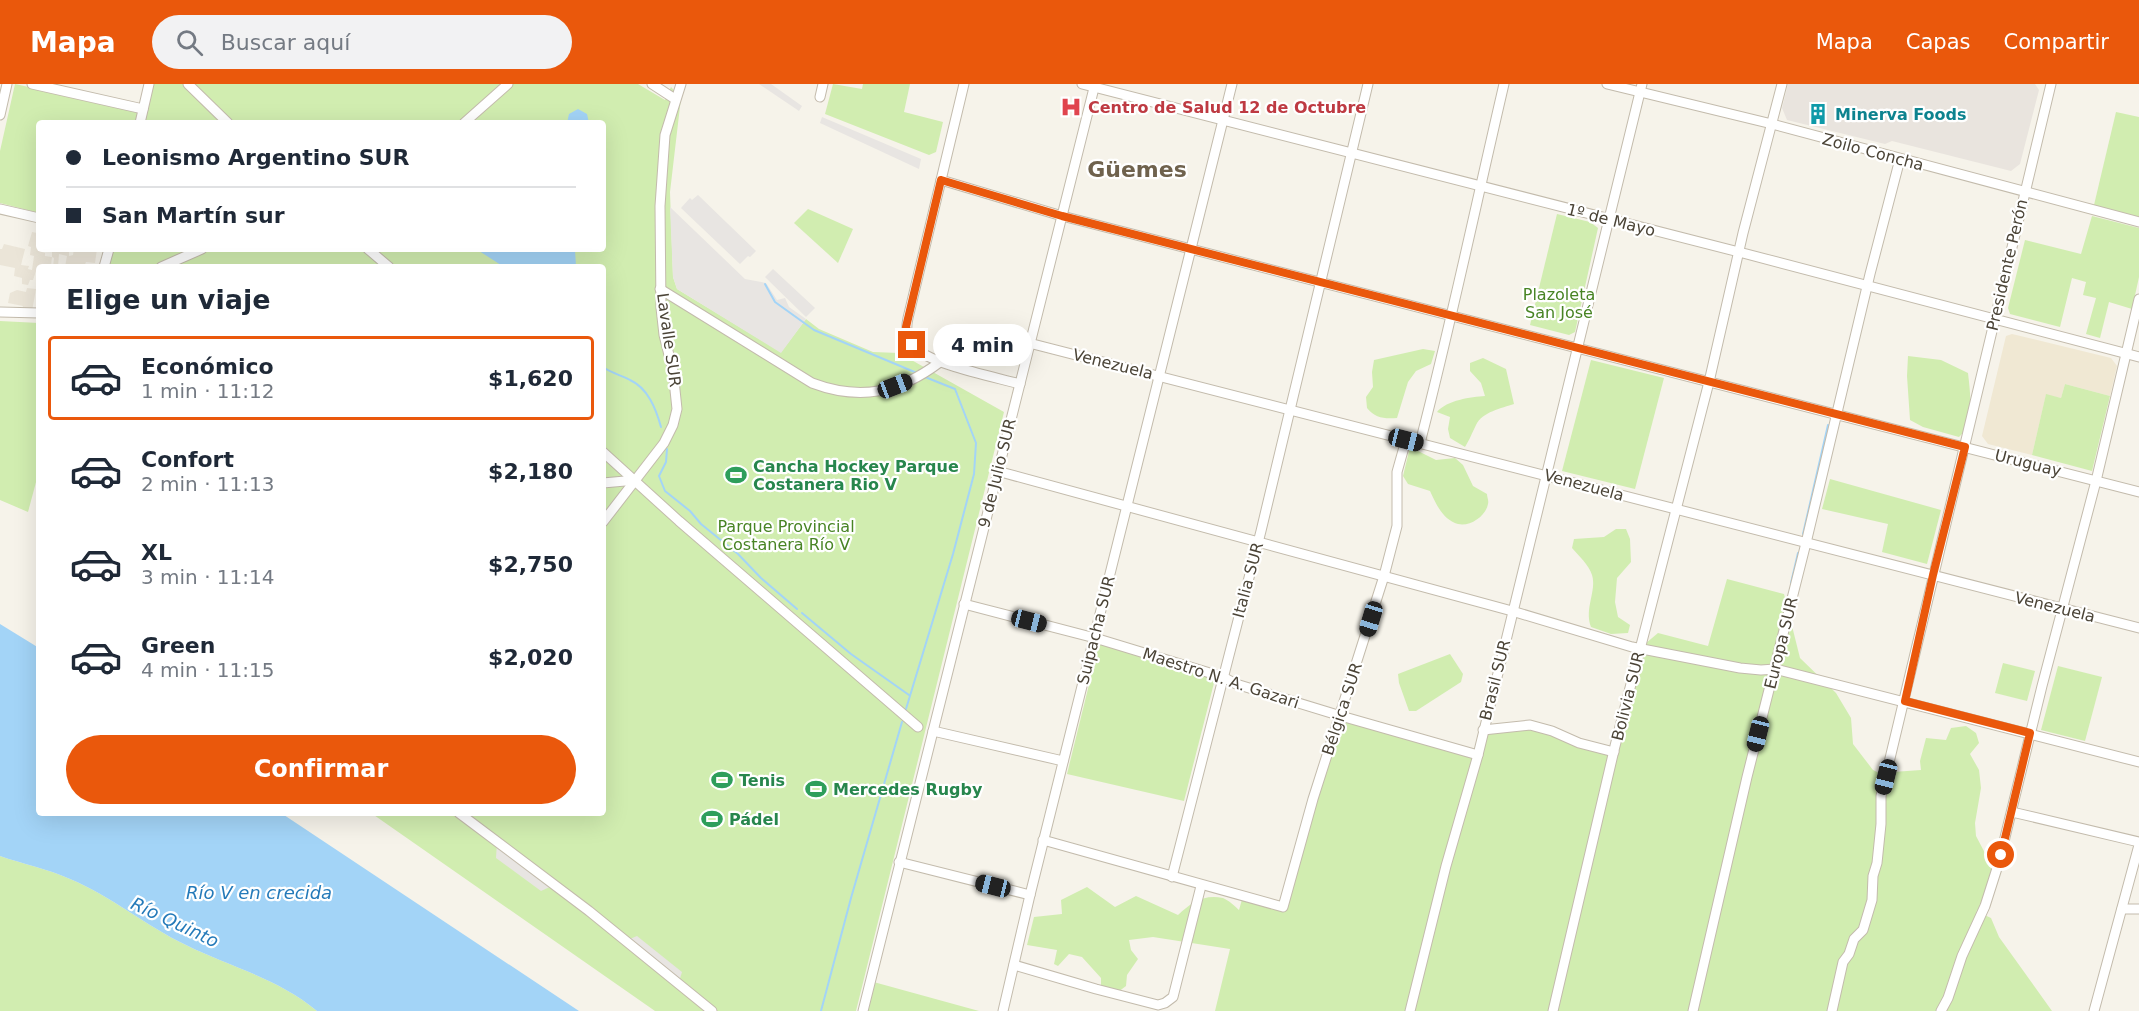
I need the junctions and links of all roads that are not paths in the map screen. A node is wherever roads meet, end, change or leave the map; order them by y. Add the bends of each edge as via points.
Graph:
1 (7, 84) edge
2 (32, 84) edge
3 (149, 84) edge
4 (188, 84) edge
5 (508, 84) edge
6 (652, 84) edge
7 (681, 84) edge
8 (823, 84) edge
9 (964, 84) edge
10 (1082, 84) edge
11 (1232, 84) edge
12 (1368, 84) edge
13 (1504, 84) edge
14 (1607, 84) edge
15 (1782, 84) edge
16 (2051, 84) edge
17 (1095, 86) edge
18 (1641, 88) edge
19 (820, 97) dead end
20 (675, 99) junction
21 (143, 109) junction
22 (0, 115) edge
23 (141, 120) edge
24 (225, 120) edge
25 (467, 120) edge
26 (1223, 120) junction
27 (1772, 124) junction
28 (1351, 153) junction
29 (1900, 159) junction
30 (941, 180) junction
31 (1480, 187) junction
32 (2024, 192) junction
33 (0, 209) edge
34 (1062, 216) junction
35 (36, 217) edge
36 (1609, 219) junction
37 (2139, 222) edge
38 (1191, 249) junction
39 (195, 252) edge
40 (372, 252) edge
41 (1739, 252) junction
42 (168, 264) edge
43 (386, 264) edge
44 (1320, 282) junction
45 (1867, 286) junction
46 (660, 289) junction
47 (2139, 299) edge
48 (0, 312) edge
49 (36, 313) edge
50 (1452, 316) junction
51 (1994, 319) junction
52 (1029, 342) junction
53 (1579, 348) junction
54 (2126, 353) junction
55 (2139, 357) edge
56 (940, 362) junction
57 (1160, 376) junction
58 (1709, 381) junction
59 (1020, 384) junction
60 (1290, 409) junction
61 (1837, 414) junction
62 (1406, 440) junction
63 (1420, 443) junction
64 (1965, 447) junction
65 (606, 455) edge
66 (997, 471) junction
67 (1546, 475) junction
68 (636, 480) junction
69 (2096, 481) junction
70 (606, 483) edge
71 (2139, 492) edge
72 (1127, 507) junction
73 (1675, 509) junction
74 (606, 518) edge
75 (1258, 542) junction
76 (1806, 543) junction
77 (1933, 575) junction
78 (1384, 576) junction
79 (964, 604) junction
80 (2062, 609) junction
81 (1512, 611) junction
82 (2139, 628) edge
83 (1095, 638) junction
84 (1640, 649) junction
85 (1774, 669) junction
86 (1223, 677) junction
87 (1905, 701) junction
88 (1341, 717) junction
89 (918, 728) dead end
90 (1483, 730) junction
91 (933, 731) junction
92 (2030, 733) junction
93 (1614, 752) junction
94 (1478, 755) junction
95 (1063, 761) junction
96 (2139, 762) edge
97 (2012, 812) junction
98 (463, 816) edge
99 (1043, 840) junction
100 (2139, 844) edge
101 (899, 862) junction
102 (1172, 877) junction
103 (1201, 886) junction
104 (1029, 895) junction
105 (2122, 909) junction
106 (2139, 909) edge
107 (1014, 965) junction
108 (712, 1011) edge
109 (863, 1011) edge
110 (1003, 1011) edge
111 (1410, 1011) edge
112 (1553, 1011) edge
113 (1693, 1011) edge
114 (1832, 1011) edge
115 (1941, 1011) edge
116 (2094, 1011) edge

1 - 22 street
2 - 21 street
3 - 21 street
4 - 24 street
5 - 25 street
6 - 20 street
7 - 20 street, Lavalle SUR
8 - 19 street
9 - 30 street
10 - 17 street, 1º de Mayo
11 - 26 street, Suipacha SUR
12 - 28 street, Italia SUR
13 - 31 street
14 - 18 street, Zoilo Concha
15 - 27 street, Bolivia SUR
16 - 32 street, Presidente Perón
17 - 26 street, 1º de Mayo
17 - 34 street, 9 de Julio SUR
18 - 27 street, Zoilo Concha
18 - 36 street, Brasil SUR
20 - 46 street, Lavalle SUR via 662,155
21 - 23 street
26 - 28 street, 1º de Mayo
26 - 38 street, Suipacha SUR
27 - 29 street, Zoilo Concha
27 - 41 street, Bolivia SUR
28 - 31 street, 1º de Mayo
28 - 44 street, Italia SUR
29 - 32 street, Zoilo Concha
29 - 45 street, Europa SUR
30 - 34 street, Uruguay
30 - 56 street via 906,327 912,345
31 - 36 street, 1º de Mayo
31 - 50 street
32 - 37 street, Zoilo Concha
32 - 51 street, Presidente Perón
33 - 35 street
34 - 38 street, Uruguay
34 - 52 street, 9 de Julio SUR
36 - 41 street, 1º de Mayo
36 - 53 street, Brasil SUR
38 - 44 street, Uruguay
38 - 57 street, Suipacha SUR
39 - 42 street
40 - 43 street
41 - 45 street, 1º de Mayo
41 - 58 street, Bolivia SUR
44 - 50 street, Uruguay
44 - 60 street, Italia SUR
45 - 51 street, 1º de Mayo
45 - 61 street, Europa SUR
46 - 56 street via 832,391 868,393 916,378
46 - 68 street, Lavalle SUR via 677,409 664,443
47 - 54 street
48 - 49 street
50 - 53 street, Uruguay
50 - 63 street
51 - 54 street, 1º de Mayo
51 - 64 street, Presidente Perón
52 - 57 street, Venezuela
52 - 59 street, 9 de Julio SUR
53 - 58 street, Uruguay
53 - 67 street, Brasil SUR
54 - 55 street, 1º de Mayo
54 - 69 street
56 - 59 street
57 - 60 street, Venezuela
57 - 72 street, Suipacha SUR
58 - 61 street, Uruguay
58 - 73 street, Bolivia SUR
59 - 66 street, 9 de Julio SUR
60 - 62 street, Venezuela
60 - 75 street, Italia SUR
61 - 64 street, Uruguay
61 - 76 street, Europa SUR
62 - 63 street, Venezuela
62 - 78 street, Bélgica SUR via 1397,472 1397,526
63 - 67 street, Venezuela
64 - 69 street, Uruguay
64 - 77 street, Presidente Perón
65 - 68 street
66 - 72 street
66 - 79 street, 9 de Julio SUR
67 - 73 street, Venezuela
67 - 81 street, Brasil SUR
68 - 70 street
68 - 74 street, Lavalle SUR
68 - 89 street
69 - 71 street, Uruguay
69 - 80 street
72 - 75 street
72 - 83 street, Suipacha SUR
73 - 76 street, Venezuela
73 - 84 street, Bolivia SUR
75 - 78 street
75 - 86 street, Italia SUR
76 - 77 street, Venezuela
76 - 85 street, Europa SUR
77 - 80 street, Venezuela
77 - 87 street, Presidente Perón
78 - 81 street
78 - 88 street, Bélgica SUR
79 - 83 street, Maestro N. A. Gazari
79 - 91 street, 9 de Julio SUR
80 - 82 street, Venezuela
80 - 92 street
81 - 84 street
81 - 90 street, Brasil SUR
83 - 86 street, Maestro N. A. Gazari
83 - 95 street, Suipacha SUR
84 - 85 street via 1740,668
84 - 93 street, Bolivia SUR
85 - 87 street
85 - 113 street, Europa SUR
86 - 88 street, Maestro N. A. Gazari
86 - 102 street, Italia SUR
87 - 92 street
87 - 114 street, Presidente Perón via 1881,796 1872,900 1863,930 1843,962
88 - 94 street, Maestro N. A. Gazari
88 - 103 street, Bélgica SUR via 1283,907
90 - 93 street via 1530,725
90 - 94 street, Brasil SUR
91 - 95 street
91 - 101 street
92 - 96 street
92 - 97 street
93 - 112 street, Bolivia SUR
94 - 111 street, Brasil SUR
95 - 99 street, Suipacha SUR
97 - 100 street
97 - 115 street via 1985,906
98 - 108 street
99 - 102 street
99 - 104 street, Suipacha SUR
100 - 105 street
101 - 104 street
101 - 109 street
102 - 103 street
103 - 107 street via 1173,997 1165,1003 1158,1005
104 - 107 street, Suipacha SUR
105 - 106 street
105 - 116 street
107 - 110 street, Suipacha SUR

